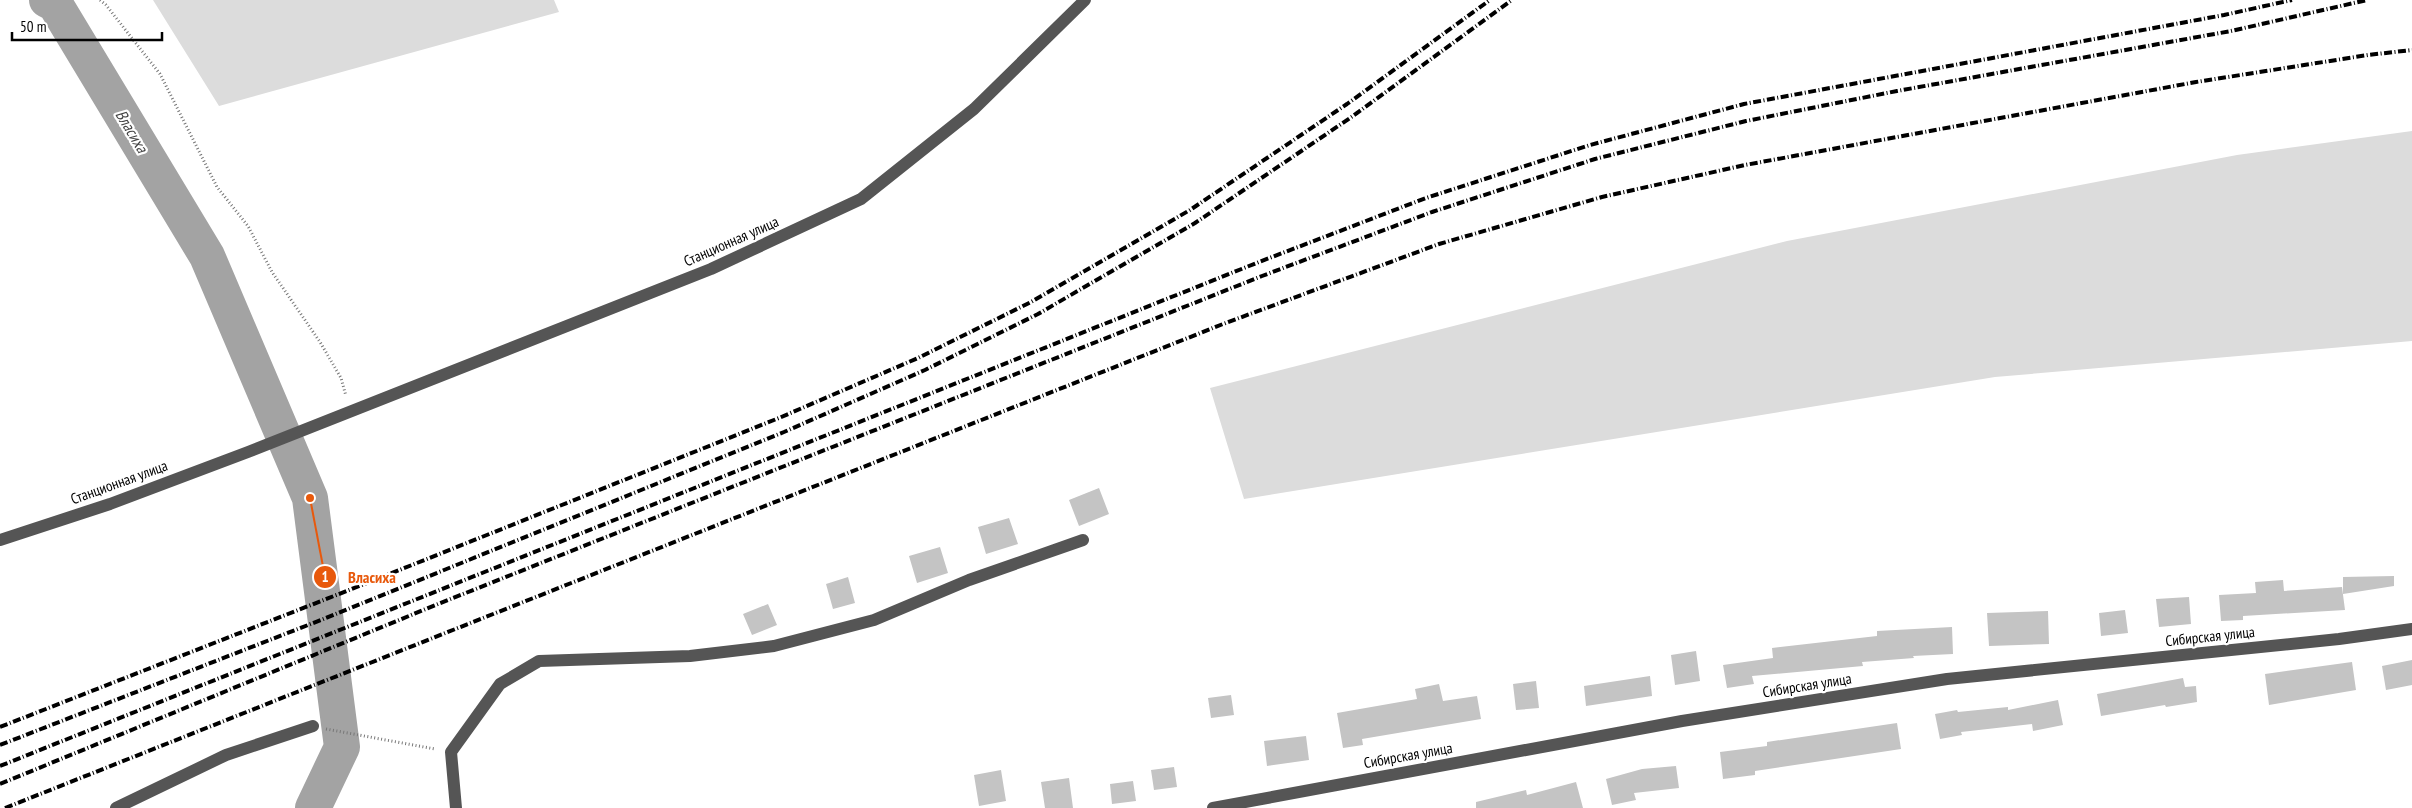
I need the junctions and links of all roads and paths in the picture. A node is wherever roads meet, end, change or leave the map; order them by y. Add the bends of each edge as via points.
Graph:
1 (100, 0) edge
2 (1085, 0) edge
3 (350, 411) junction
4 (0, 540) edge
5 (1083, 540) dead end
6 (2412, 629) edge
7 (313, 726) dead end
8 (335, 732) dead end
9 (450, 752) junction
10 (1227, 806) edge
11 (116, 808) edge
12 (456, 808) edge
13 (1212, 808) edge

1 - 3 path via 160,74 217,187 248,226 272,272 341,378
2 - 3 street, Станционная улица via 974,109 860,199 711,269
3 - 4 street, Станционная улица via 110,504
5 - 9 street via 969,580 874,620 774,646 690,656 539,662 500,684
6 - 10 street, Сибирская улица via 1947,679 1682,721
7 - 11 street via 226,755
8 - 9 path
9 - 12 street
10 - 13 street, Сибирская улица

